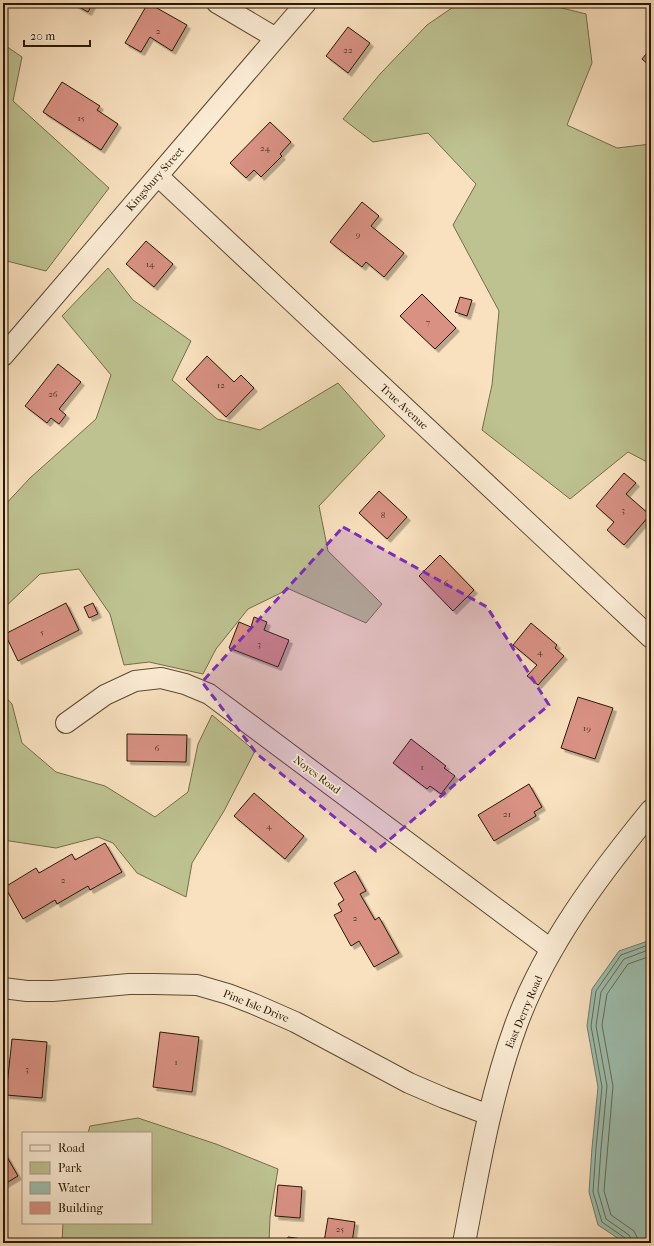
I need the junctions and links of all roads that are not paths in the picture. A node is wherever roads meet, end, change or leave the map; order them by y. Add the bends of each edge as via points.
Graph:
1 (217, 3) edge
2 (306, 3) edge
3 (276, 38) junction
4 (158, 176) junction
5 (3, 356) edge
6 (651, 638) edge
7 (66, 723) dead end
8 (651, 811) edge
9 (552, 950) junction
10 (3, 988) edge
11 (489, 1115) junction
12 (464, 1243) edge

1 - 3 street
2 - 3 street, Kingsbury Street
3 - 4 street, Kingsbury Street
4 - 5 street, Kingsbury Street
4 - 6 street, True Avenue
7 - 9 street, Noyes Road via 105,695 135,681 161,678 209,694
8 - 9 street, East Derry Road via 602,874
9 - 11 street, East Derry Road via 516,1024 502,1064
10 - 11 street, Pine Isle Drive via 53,991 129,984 197,985 254,1004 294,1022 409,1083
11 - 12 street, East Derry Road

